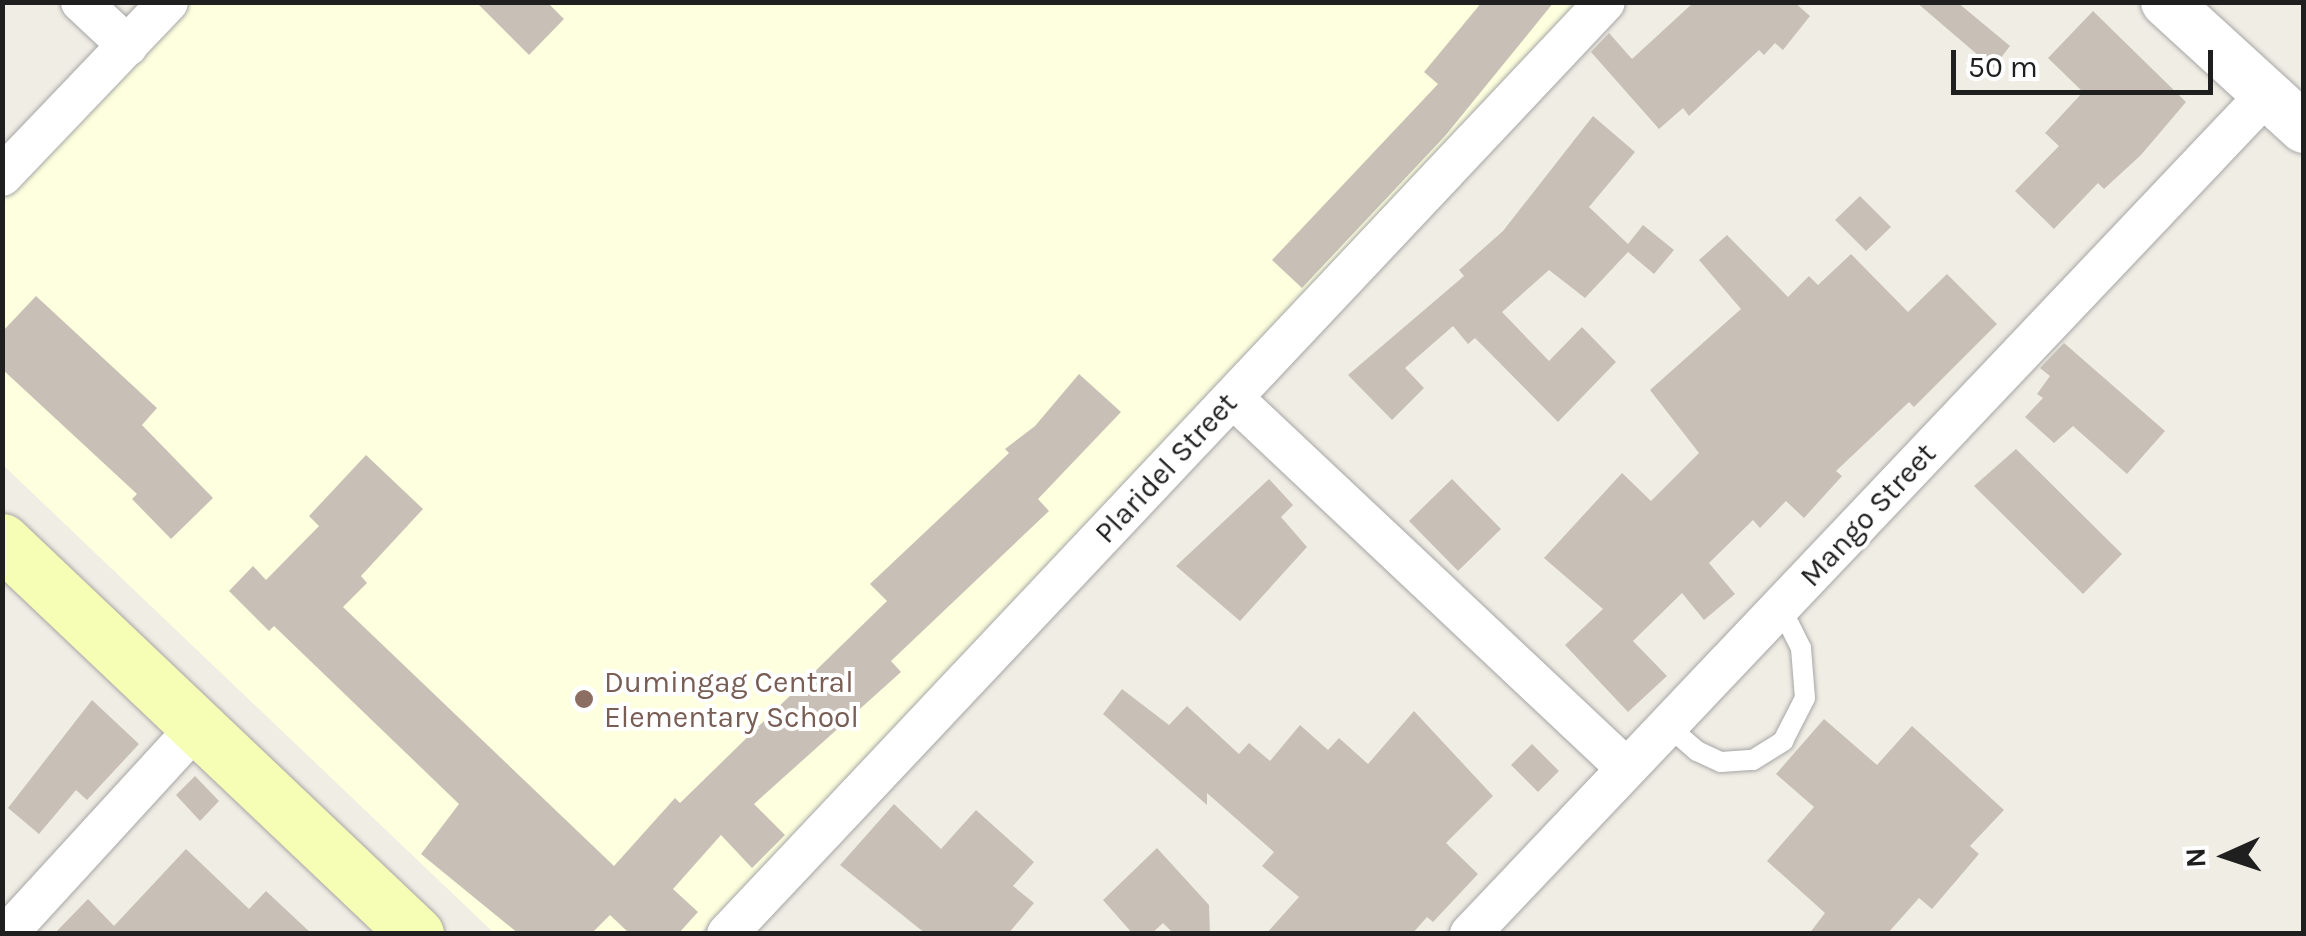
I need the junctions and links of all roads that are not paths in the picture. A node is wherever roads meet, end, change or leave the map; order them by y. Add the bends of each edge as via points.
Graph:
1 (81, 2) edge
2 (168, 2) edge
3 (1606, 2) edge
4 (2166, 2) edge
5 (128, 46) junction
6 (2265, 96) junction
7 (2304, 128) edge
8 (2, 176) edge
9 (1232, 398) junction
10 (2, 541) edge
11 (1781, 608) junction
12 (1667, 724) junction
13 (196, 728) junction
14 (1626, 768) junction
15 (8, 934) edge
16 (416, 934) edge
17 (726, 934) edge
18 (1470, 934) edge

1 - 5 street
2 - 5 street
3 - 9 street, Plaridel Street
4 - 6 street
5 - 8 street
6 - 7 street
6 - 11 street, Mango Street
9 - 14 street
9 - 17 street, Plaridel Street
10 - 13 main road
11 - 12 street, Mango Street
11 - 12 lane via 1801,648 1805,698 1784,741 1752,760 1722,762 1697,751
12 - 14 street, Mango Street
13 - 15 street
13 - 16 main road
14 - 18 street, Mango Street

